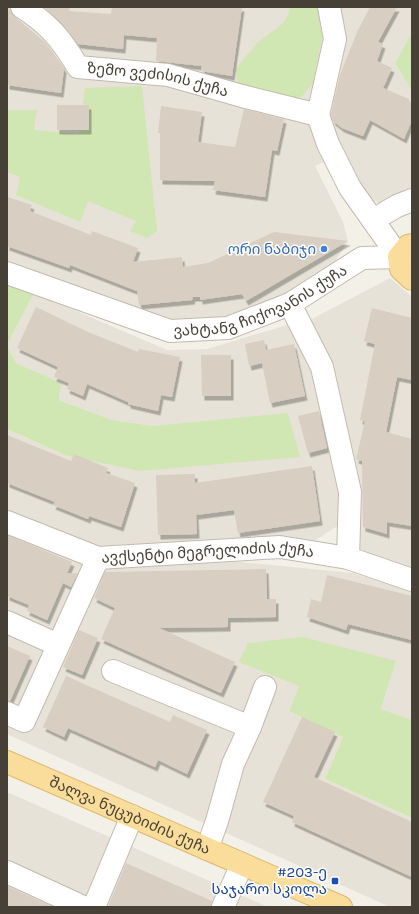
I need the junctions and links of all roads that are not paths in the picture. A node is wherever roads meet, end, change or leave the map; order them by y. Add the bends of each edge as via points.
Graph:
1 (22, 7) edge
2 (329, 7) edge
3 (318, 115) junction
4 (412, 200) edge
5 (373, 220) junction
6 (405, 251) edge
7 (7, 273) edge
8 (412, 279) edge
9 (290, 304) junction
10 (7, 522) edge
11 (98, 558) junction
12 (348, 558) junction
13 (412, 580) edge
14 (7, 622) edge
15 (58, 645) junction
16 (113, 671) dead end
17 (265, 687) dead end
18 (7, 714) edge
19 (250, 728) junction
20 (7, 762) edge
21 (132, 816) junction
22 (207, 849) junction
23 (242, 864) junction
24 (7, 872) edge
25 (83, 907) edge
26 (94, 907) edge
27 (223, 907) edge
28 (340, 907) edge

1 - 3 street, ზემო ვეძისის ქუჩა via 39,18 62,40 78,67 168,75
2 - 3 street via 335,39
3 - 5 street via 328,144 350,188
4 - 5 street
5 - 6 street
6 - 8 main road via 401,269
6 - 9 street, ვახტანგ ჩიქოვანის ქუჩა via 362,258
7 - 9 street, ვახტანგ ჩიქოვანის ქუჩა via 170,331 228,328
9 - 12 street via 322,367 350,492
10 - 11 street, ავქსენტი მეგრელიძის ქუჩა
11 - 12 street, ავქსენტი მეგრელიძის ქუჩა via 280,547
11 - 15 street
12 - 13 street, ავქსენტი მეგრელიძის ქუჩა
14 - 15 street
15 - 18 street via 24,721
16 - 19 street
17 - 19 street
19 - 22 street via 233,764
20 - 21 main road, შალვა ნუცუბიძის ქუჩა
21 - 22 main road, შალვა ნუცუბიძის ქუჩა
21 - 26 street
22 - 23 main road, შალვა ნუცუბიძის ქუჩა
23 - 27 street
23 - 28 main road, შალვა ნუცუბიძის ქუჩა
24 - 25 street

